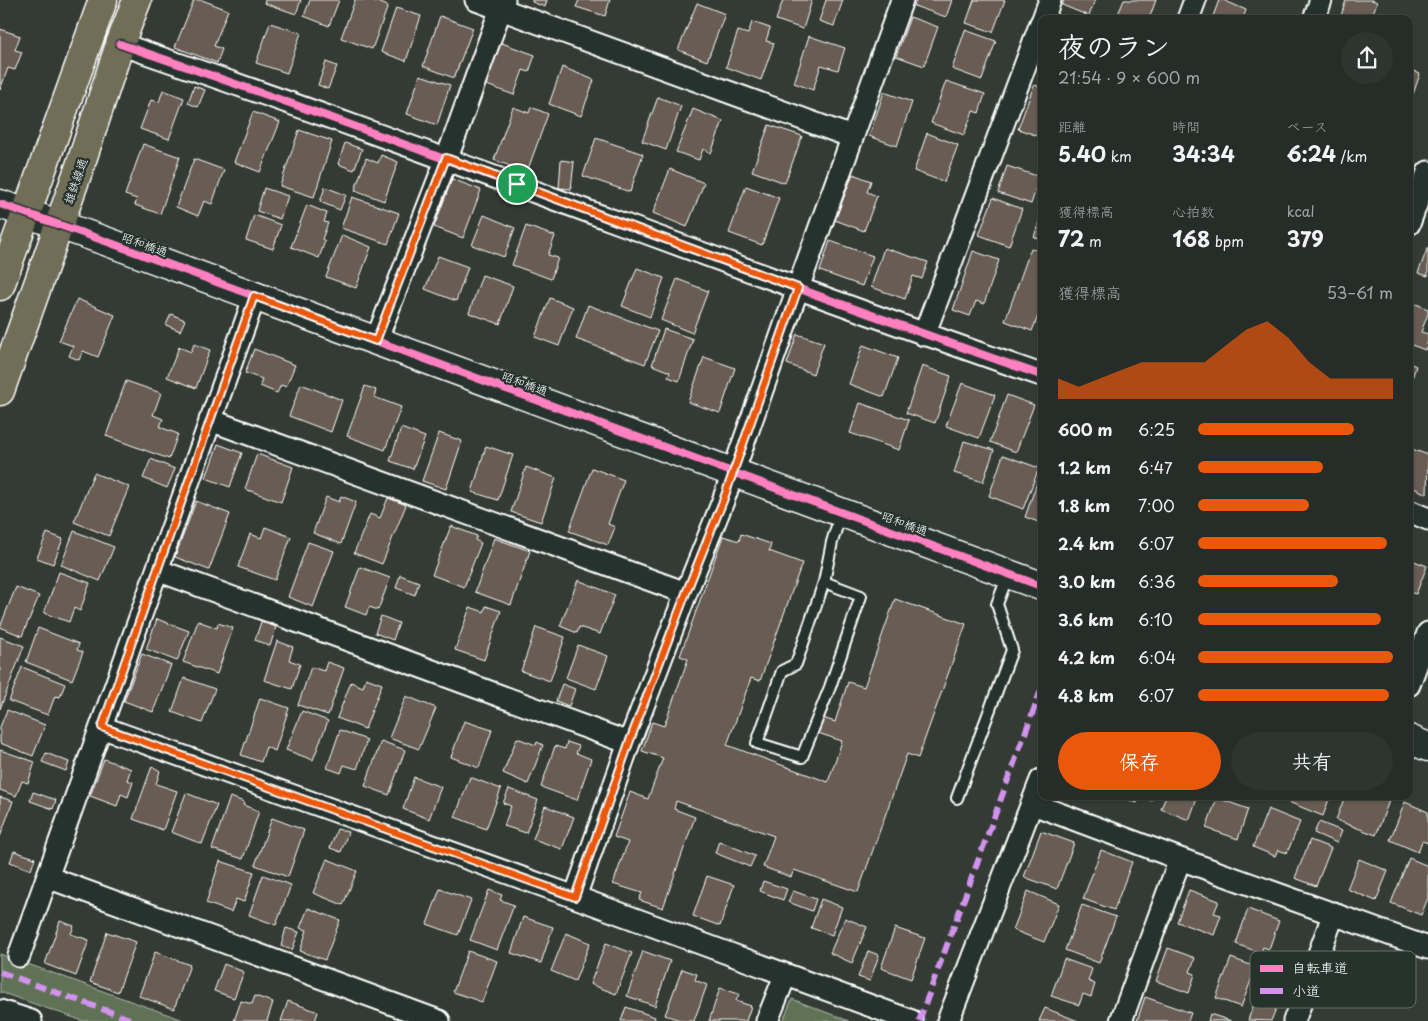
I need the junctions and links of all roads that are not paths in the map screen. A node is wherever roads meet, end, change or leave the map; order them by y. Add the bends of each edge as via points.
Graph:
1 (103, 0) edge
2 (137, 0) edge
3 (476, 0) edge
4 (902, 0) edge
5 (1050, 0) edge
6 (1195, 0) edge
7 (1321, 0) edge
8 (502, 4) edge
9 (1044, 15) edge
10 (1189, 15) edge
11 (1315, 15) edge
12 (1038, 30) edge
13 (120, 44) junction
14 (852, 136) junction
15 (446, 158) junction
16 (1428, 172) edge
17 (0, 204) edge
18 (1413, 213) edge
19 (26, 214) junction
20 (59, 225) junction
21 (0, 286) edge
22 (798, 288) junction
23 (254, 296) junction
24 (924, 334) junction
25 (376, 341) junction
26 (1038, 374) edge
27 (0, 390) edge
28 (210, 420) junction
29 (734, 472) junction
30 (841, 512) junction
31 (1413, 513) edge
32 (1428, 519) edge
33 (157, 570) junction
34 (1009, 574) junction
35 (824, 582) junction
36 (1038, 585) edge
37 (686, 593) junction
38 (1428, 633) edge
39 (1413, 674) edge
40 (102, 727) junction
41 (1413, 741) edge
42 (629, 743) junction
43 (1428, 747) edge
44 (1038, 789) edge
45 (957, 798) dead end
46 (1033, 804) junction
47 (1180, 859) junction
48 (47, 877) junction
49 (575, 897) junction
50 (1334, 913) junction
51 (1428, 948) edge
52 (1320, 951) edge
53 (20, 956) dead end
54 (785, 976) junction
55 (1299, 1008) edge
56 (0, 1010) edge
57 (31, 1021) edge
58 (440, 1021) edge
59 (768, 1021) edge
60 (912, 1021) edge
61 (948, 1021) edge
62 (1121, 1021) edge
63 (1294, 1021) edge

1 - 19 main road
2 - 13 main road, 雄鉄線通
3 - 8 street
4 - 14 street
5 - 9 street
6 - 10 street
7 - 11 street
8 - 14 street
8 - 15 street
12 - 24 street
13 - 15 street
13 - 20 main road, 雄鉄線通
14 - 22 street
15 - 22 street
15 - 25 street
16 - 18 street
17 - 19 street, 昭和橋通
19 - 20 street, 昭和橋通
19 - 21 main road
20 - 23 street, 昭和橋通
20 - 27 main road, 雄鉄線通
22 - 24 street
22 - 29 street
23 - 25 street, 昭和橋通
23 - 28 street
24 - 26 street
25 - 29 street, 昭和橋通
28 - 33 street
28 - 37 street
29 - 30 street, 昭和橋通
29 - 37 street
30 - 34 street, 昭和橋通
30 - 35 lane
31 - 32 street
33 - 40 street
33 - 42 street
34 - 36 street, 昭和橋通
34 - 45 lane via 997,604 1012,650
35 - 35 lane via 861,596 802,757 757,742 782,671 796,664
37 - 42 street
38 - 39 street
40 - 48 street
40 - 49 street
41 - 43 street
42 - 49 street
44 - 46 street
46 - 47 street
46 - 61 street
47 - 50 street
47 - 62 street
48 - 53 street
48 - 58 street
49 - 54 street
50 - 51 street
50 - 52 street
54 - 59 street
54 - 60 street
55 - 63 street
56 - 57 street

